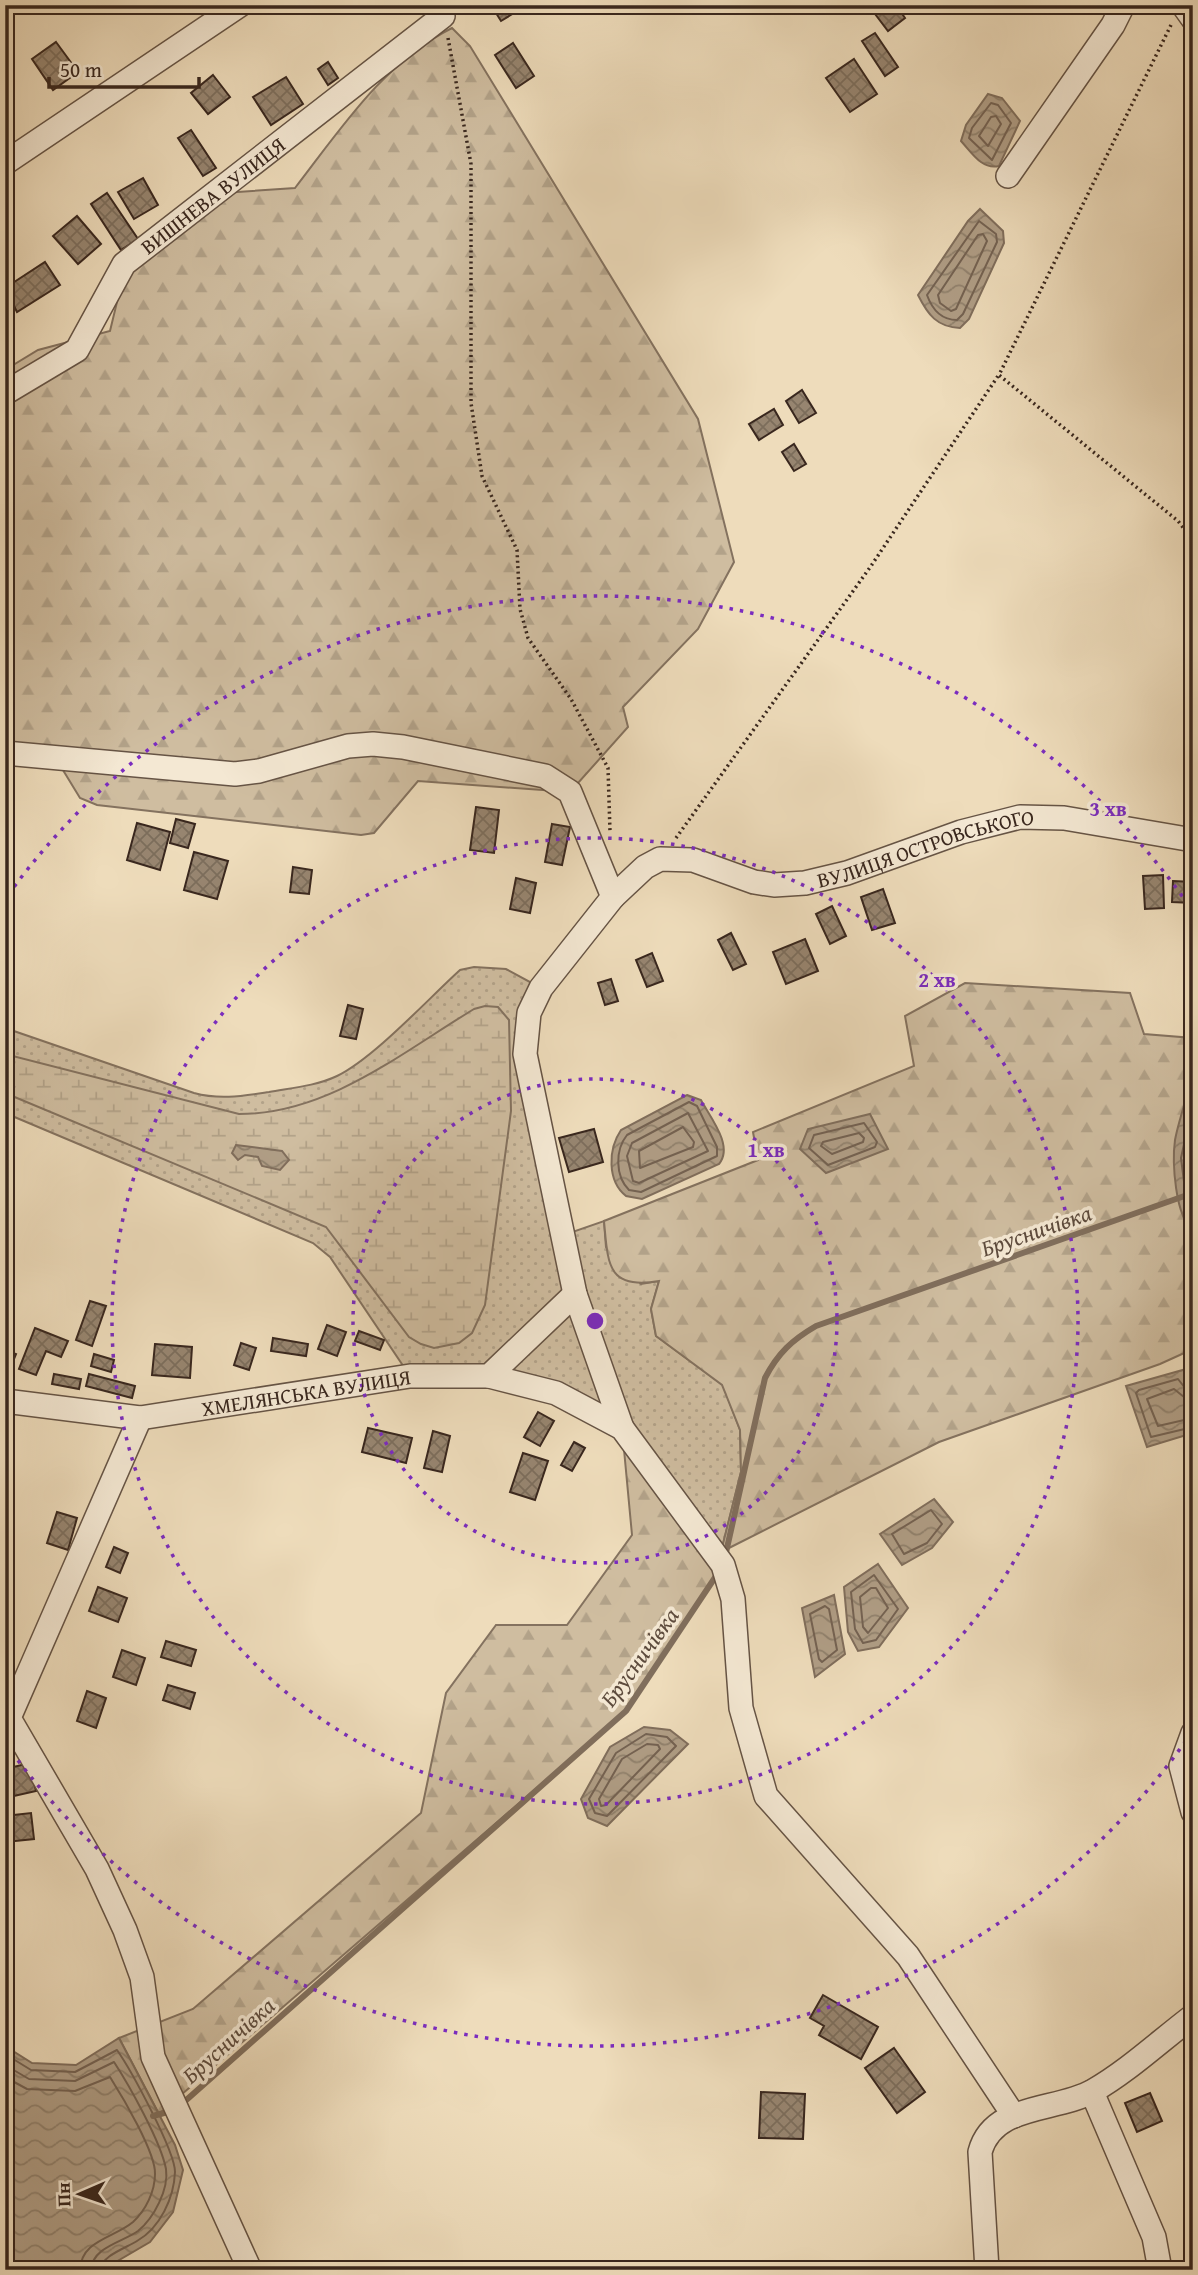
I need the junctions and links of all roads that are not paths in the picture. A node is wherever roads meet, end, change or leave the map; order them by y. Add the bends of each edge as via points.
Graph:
1 (240, 5) edge
2 (1123, 5) edge
3 (440, 10) edge
4 (5, 163) edge
5 (1008, 176) dead end
6 (5, 393) edge
7 (5, 753) edge
8 (1193, 841) edge
9 (613, 897) junction
10 (575, 1294) junction
11 (489, 1376) junction
12 (5, 1402) edge
13 (140, 1418) junction
14 (622, 1428) junction
15 (7, 1719) edge
16 (1192, 1733) edge
17 (1193, 1812) edge
18 (1193, 2016) edge
19 (1092, 2092) junction
20 (1014, 2116) junction
21 (250, 2270) edge
22 (987, 2270) edge
23 (1160, 2270) edge

1 - 4 street
2 - 5 street
3 - 6 street, ВИШНЕВА ВУЛИЦЯ via 124,264 77,350
7 - 9 street via 235,774 373,744 545,776 570,792
8 - 9 street, ВУЛИЦЯ ОСТРОВСЬКОГО via 1064,818 1020,817 961,832 825,880 790,885 754,882 693,860 660,859
9 - 10 street via 541,988 525,1034 525,1054
10 - 11 street
10 - 14 street
11 - 13 street, ХМЕЛЯНСЬКА ВУЛИЦЯ via 410,1376
11 - 14 street, ХМЕЛЯНСЬКА ВУЛИЦЯ via 556,1393
12 - 13 street, ХМЕЛЯНСЬКА ВУЛИЦЯ
13 - 15 street
14 - 20 street via 723,1565 733,1598 741,1708 766,1797 908,1956
15 - 21 street via 97,1869 131,1942 142,1977 153,2057
16 - 17 street via 1181,1766
18 - 19 street
19 - 20 street
19 - 23 street via 1154,2236
20 - 22 street via 992,2129 980,2152

